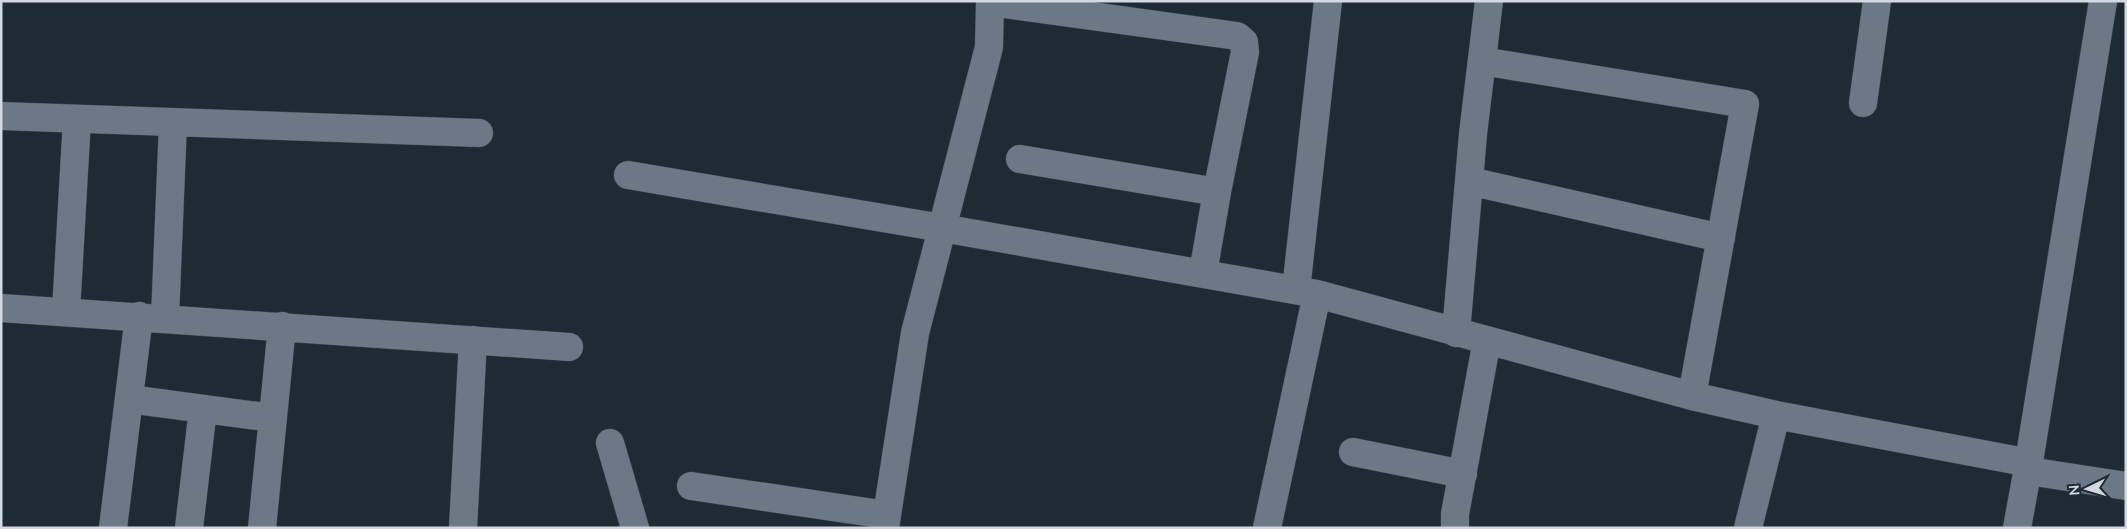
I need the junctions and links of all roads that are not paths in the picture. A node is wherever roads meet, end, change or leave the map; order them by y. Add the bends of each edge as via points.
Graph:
1 (1328, 1) edge
2 (1489, 1) edge
3 (1877, 1) edge
4 (2103, 1) edge
5 (990, 2) edge
6 (1482, 61) junction
7 (1863, 103) dead end
8 (1, 116) edge
9 (78, 119) junction
10 (173, 122) junction
11 (479, 133) dead end
12 (1020, 159) dead end
13 (628, 175) dead end
14 (1470, 181) junction
15 (1217, 192) junction
16 (942, 228) junction
17 (1721, 238) junction
18 (1203, 273) junction
19 (1307, 292) junction
20 (1, 308) edge
21 (66, 312) junction
22 (152, 317) junction
23 (282, 326) junction
24 (1456, 333) junction
25 (473, 340) junction
26 (1487, 340) junction
27 (569, 347) dead end
28 (1692, 396) junction
29 (129, 399) junction
30 (203, 409) junction
31 (1776, 415) junction
32 (273, 418) junction
33 (610, 443) dead end
34 (1353, 452) dead end
35 (2029, 466) junction
36 (1463, 474) junction
37 (692, 486) dead end
38 (2126, 486) edge
39 (886, 521) edge
40 (113, 528) edge
41 (189, 528) edge
42 (262, 528) edge
43 (463, 528) edge
44 (635, 528) edge
45 (1267, 528) edge
46 (1454, 528) edge
47 (1748, 528) edge
48 (2017, 528) edge

1 - 19 street
2 - 6 street
3 - 7 street
4 - 35 street
5 - 15 street via 1237,36 1244,42 1245,52
5 - 16 street via 989,47
6 - 14 street
6 - 17 street via 1745,104
8 - 9 street
9 - 10 street
9 - 21 street
10 - 11 street
10 - 22 street
12 - 15 street
13 - 16 street
14 - 17 street
14 - 24 street
15 - 18 street
16 - 18 street
16 - 39 street via 915,333
17 - 28 street
18 - 19 street
19 - 24 street
19 - 45 street
20 - 21 street
21 - 22 street
22 - 23 street
22 - 29 street
23 - 25 street
23 - 32 street
24 - 26 street
25 - 27 street
25 - 43 street
26 - 28 street
26 - 36 street
28 - 31 street
29 - 30 street
29 - 40 street
30 - 32 street
30 - 41 street
31 - 35 street
31 - 47 street
32 - 42 street
33 - 44 street
34 - 36 street
35 - 38 street via 2035,472
35 - 48 street
36 - 46 street
37 - 39 street

